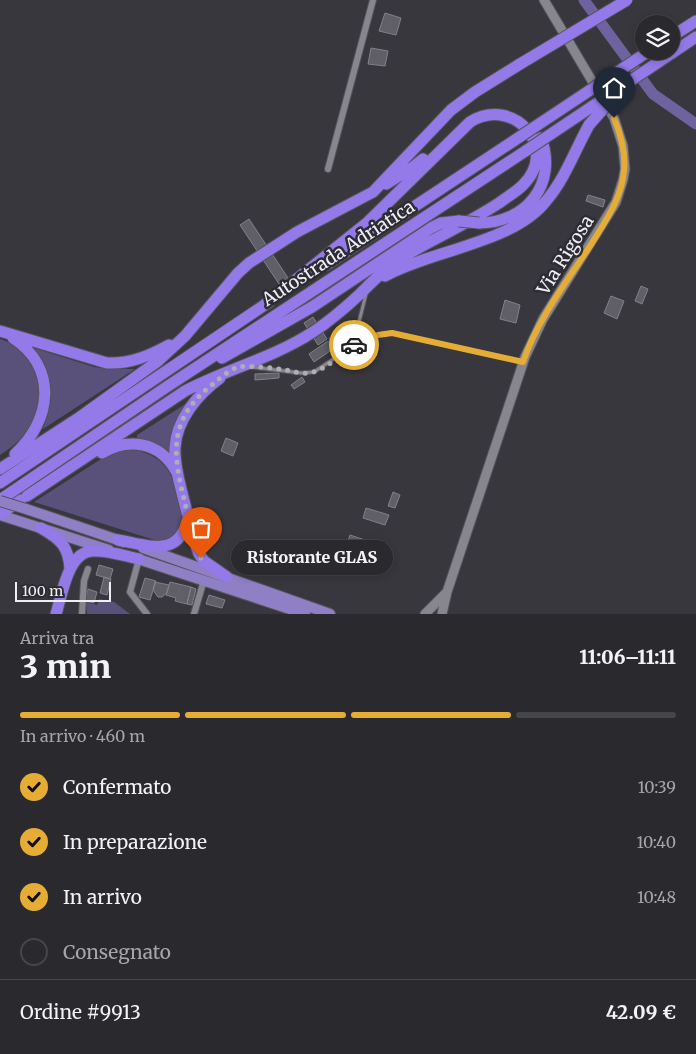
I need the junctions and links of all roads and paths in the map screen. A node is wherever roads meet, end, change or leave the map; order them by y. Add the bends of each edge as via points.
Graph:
1 (373, 0) edge
2 (544, 0) edge
3 (627, 0) edge
4 (696, 21) edge
5 (680, 31) edge
6 (696, 37) edge
7 (680, 48) edge
8 (635, 60) edge
9 (662, 60) edge
10 (664, 60) edge
11 (328, 169) dead end
12 (373, 192) junction
13 (368, 285) junction
14 (263, 306) junction
15 (3, 332) edge
16 (186, 336) junction
17 (353, 346) junction
18 (523, 362) junction
19 (236, 368) junction
20 (165, 388) junction
21 (0, 464) edge
22 (0, 469) edge
23 (179, 477) junction
24 (0, 483) edge
25 (27, 496) junction
26 (0, 500) edge
27 (0, 514) edge
28 (188, 516) junction
29 (41, 528) junction
30 (118, 540) junction
31 (139, 560) junction
32 (88, 569) dead end
33 (70, 570) junction
34 (227, 576) junction
35 (204, 580) junction
36 (447, 592) junction
37 (56, 614) edge
38 (82, 614) edge
39 (147, 614) edge
40 (194, 614) edge
41 (306, 614) edge
42 (330, 614) edge
43 (424, 614) edge
44 (442, 614) edge

1 - 11 street
2 - 18 main road, Via Rigosa via 614,118 623,146 624,169 616,202 543,319
3 - 12 highway, bridge via 474,92 451,110
4 - 5 highway
6 - 7 highway, Autostrada Adriatica
8 - 14 highway, Autostrada Adriatica, bridge
9 - 20 highway, Autostrada Adriatica, bridge
10 - 13 highway, bridge via 604,108 590,125 552,194 527,220 503,232 393,271
12 - 16 highway via 297,232 249,263
12 - 20 highway, bridge via 413,167 467,116 490,107 509,109 524,116 540,136 545,154 543,181 532,200 513,216 497,222 441,223 312,307
13 - 14 highway via 401,258 483,214 524,184 534,170 537,154 531,136 518,120 502,114 485,115 470,122 368,222
13 - 17 lane
13 - 19 highway via 338,314 314,331 277,353
14 - 24 highway, Autostrada Adriatica
15 - 16 highway via 90,359 122,364 154,353
15 - 21 highway via 26,348 38,364 44,396 42,414 33,433 20,449
16 - 22 highway via 124,387
17 - 18 lane via 378,335 392,333
17 - 19 lane via 314,372 253,366
18 - 36 main road, Via Rigosa
19 - 23 highway via 202,394 184,417 175,446
19 - 25 highway via 170,400
20 - 26 highway, Autostrada Adriatica
23 - 25 highway via 171,463 153,449 122,444
23 - 28 highway
25 - 27 highway
26 - 30 main road, bridge
27 - 29 main road
28 - 30 highway via 180,538 169,546
28 - 34 highway via 201,558
29 - 31 main road
29 - 33 highway via 66,547
30 - 34 main road
31 - 33 highway via 90,551 77,558
31 - 35 main road
31 - 39 street via 130,592
32 - 38 street
33 - 37 highway
34 - 42 main road
35 - 40 street
35 - 41 main road
36 - 43 main road, Via Rigosa
36 - 44 main road, Via Rigosa

